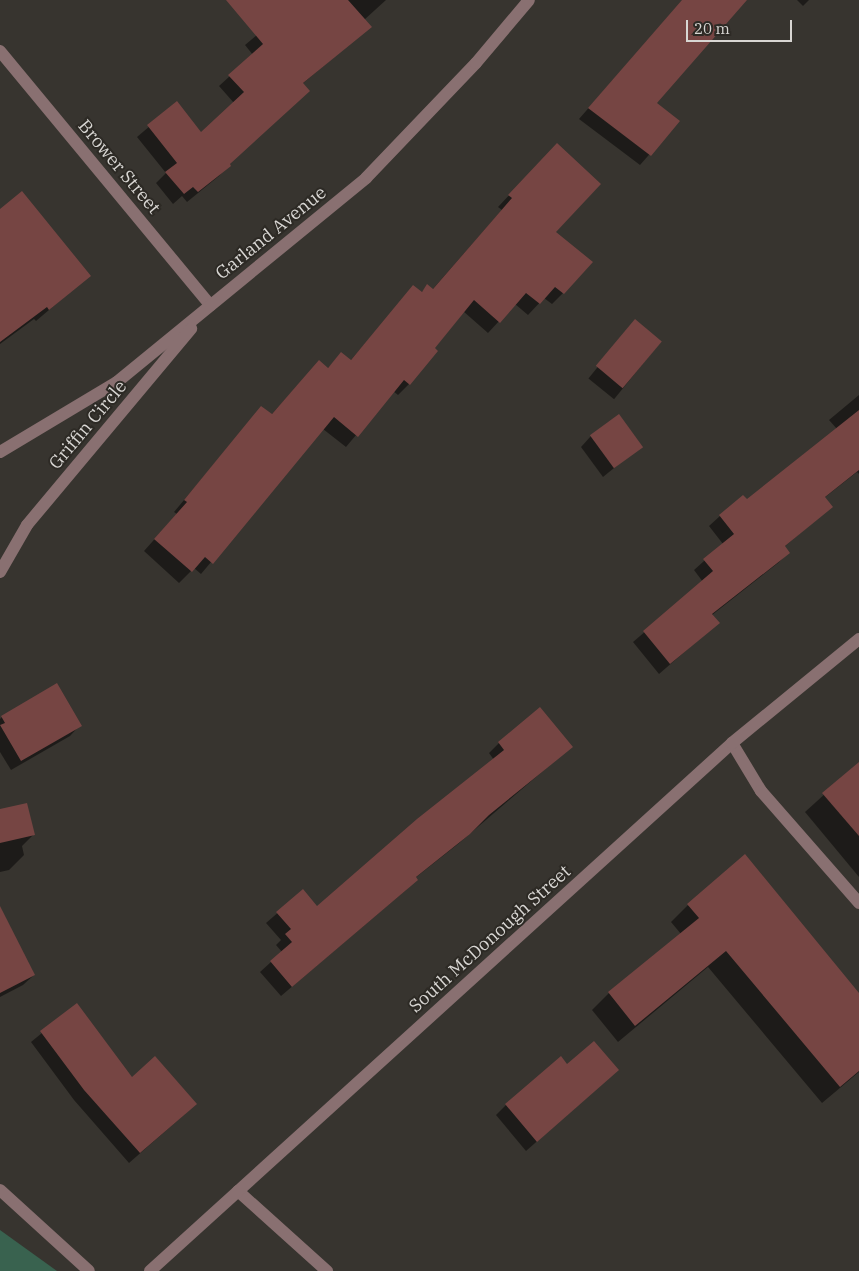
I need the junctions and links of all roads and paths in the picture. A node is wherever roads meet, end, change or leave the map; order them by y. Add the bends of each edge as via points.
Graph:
1 (529, 0) edge
2 (0, 51) edge
3 (210, 305) junction
4 (0, 452) edge
5 (0, 572) edge
6 (859, 639) edge
7 (732, 743) junction
8 (859, 903) edge
9 (0, 1190) edge
10 (238, 1191) junction
11 (89, 1271) edge
12 (150, 1271) edge
13 (326, 1271) edge

1 - 3 street, Garland Avenue via 476,63 366,178
2 - 3 street, Brower Street
3 - 4 street, Garland Avenue via 117,382
3 - 5 street, Griffin Circle via 27,525
6 - 7 street, South McDonough Street
7 - 8 street via 761,791
7 - 10 street, South McDonough Street
9 - 11 street
10 - 12 street, South McDonough Street
10 - 13 street

